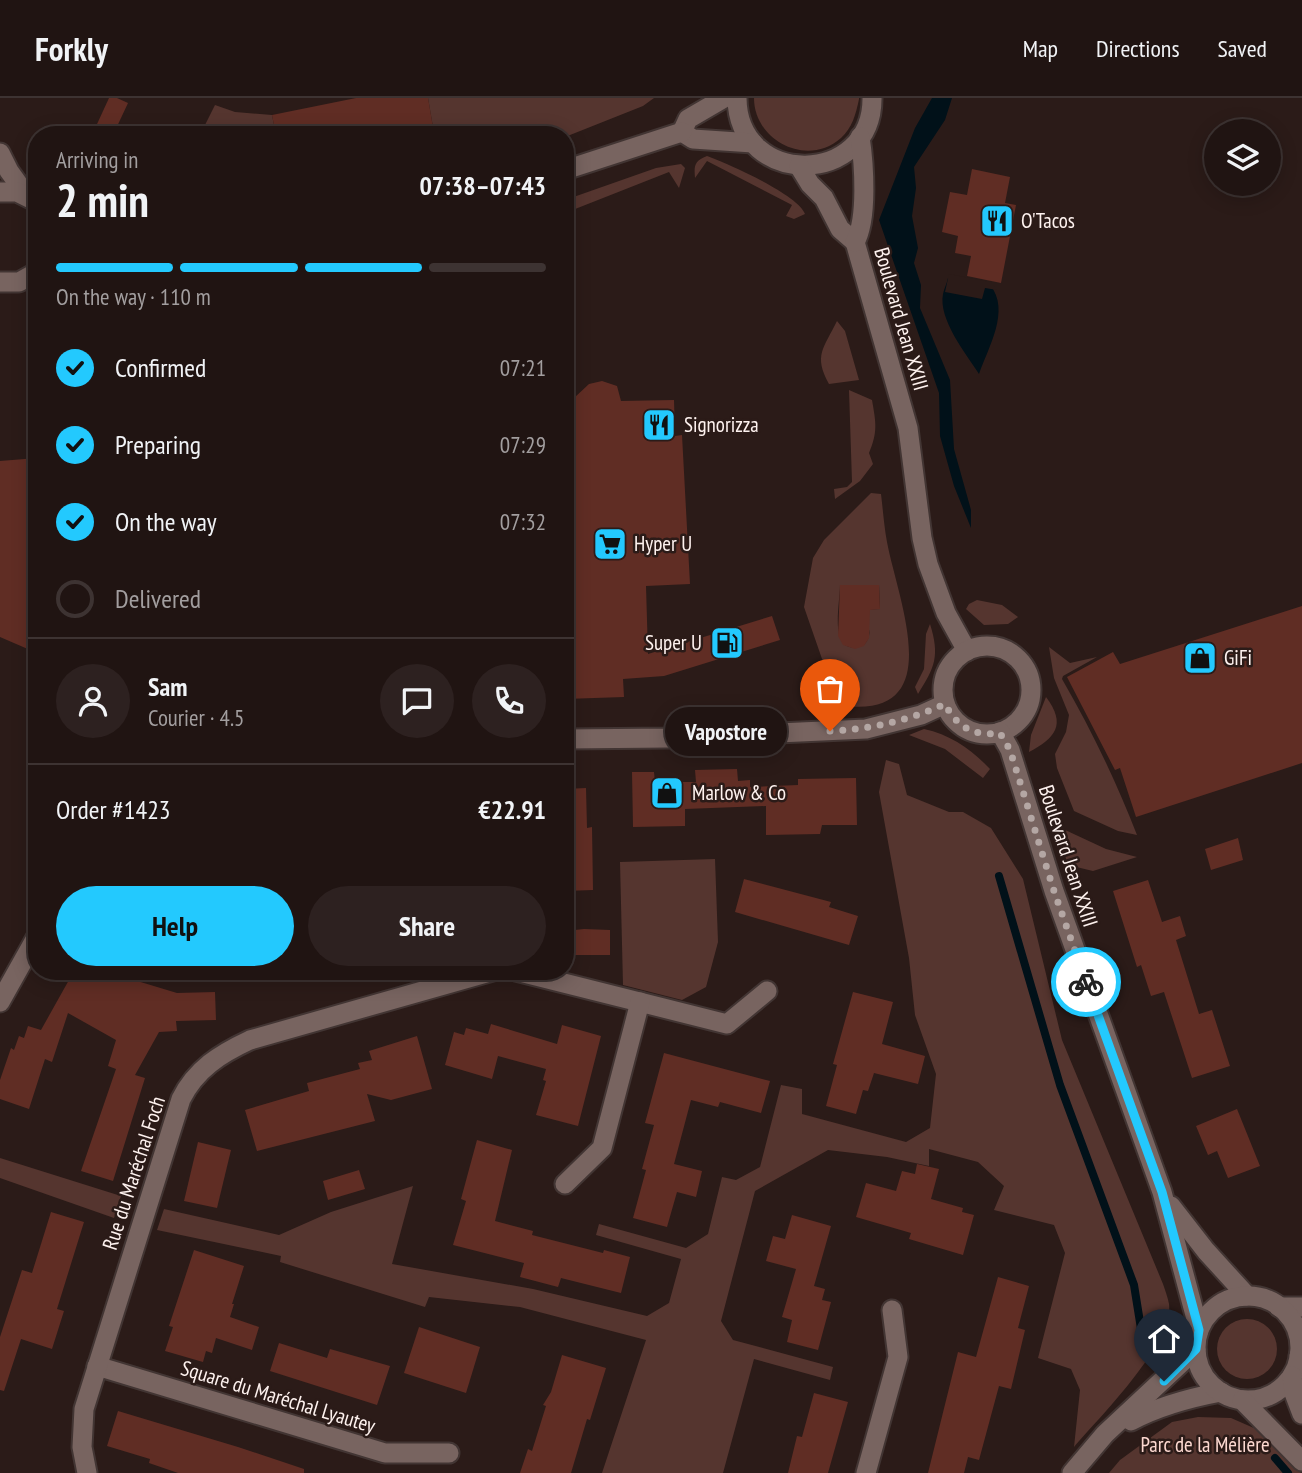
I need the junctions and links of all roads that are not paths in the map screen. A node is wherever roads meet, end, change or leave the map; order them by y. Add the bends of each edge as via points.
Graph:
1 (724, 98) edge
2 (737, 98) edge
3 (874, 99) edge
4 (682, 132) junction
5 (860, 137) junction
6 (753, 143) junction
7 (0, 153) edge
8 (799, 166) junction
9 (574, 167) edge
10 (0, 192) edge
11 (28, 194) edge
12 (28, 198) edge
13 (855, 242) junction
14 (28, 277) edge
15 (0, 282) edge
16 (967, 651) junction
17 (945, 704) junction
18 (1000, 733) junction
19 (574, 739) edge
20 (28, 952) edge
21 (461, 980) edge
22 (552, 980) edge
23 (767, 991) dead end
24 (0, 1002) edge
25 (640, 1002) junction
26 (565, 1184) dead end
27 (1162, 1192) junction
28 (1247, 1296) junction
29 (1279, 1307) junction
30 (1302, 1307) edge
31 (892, 1310) dead end
32 (1198, 1339) junction
33 (1301, 1355) edge
34 (97, 1366) junction
35 (1292, 1376) junction
36 (1221, 1392) junction
37 (1242, 1400) junction
38 (1302, 1414) edge
39 (1105, 1434) junction
40 (449, 1453) dead end
41 (1302, 1461) edge
42 (87, 1473) edge
43 (866, 1473) edge
44 (1072, 1473) edge

1 - 4 main road via 688,119
2 - 6 main road via 743,127
3 - 5 main road
4 - 6 main road via 693,139
4 - 9 main road
5 - 8 main road via 833,160
5 - 13 main road via 864,164 861,231
6 - 8 main road via 766,155
7 - 11 main road
8 - 13 main road via 840,229
10 - 12 main road
13 - 16 main road, Boulevard Jean XXIII via 908,428 928,564 946,613
14 - 15 main road
16 - 17 main road via 946,674
16 - 18 main road via 1000,648 1025,669 1031,690 1026,712
17 - 18 main road via 967,729
17 - 19 main road via 866,729
18 - 27 main road, Boulevard Jean XXIII via 1010,750 1054,891
20 - 24 main road
21 - 34 main road, Rue du Maréchal Foch via 258,1037 200,1070 181,1099
22 - 25 main road
23 - 25 main road via 727,1024
25 - 26 main road via 602,1148
27 - 28 main road
27 - 32 main road
28 - 29 main road
28 - 32 main road via 1213,1310
29 - 30 main road
29 - 33 main road via 1296,1328
31 - 43 main road via 898,1357
32 - 36 main road via 1203,1374
32 - 39 main road
33 - 35 main road
34 - 40 main road, Square du Maréchal Lyautey via 385,1453
34 - 42 main road, Rue du Maréchal Foch via 82,1429
35 - 37 main road via 1270,1395
35 - 38 main road
36 - 37 main road
36 - 39 main road via 1151,1410
37 - 41 main road
39 - 44 main road

